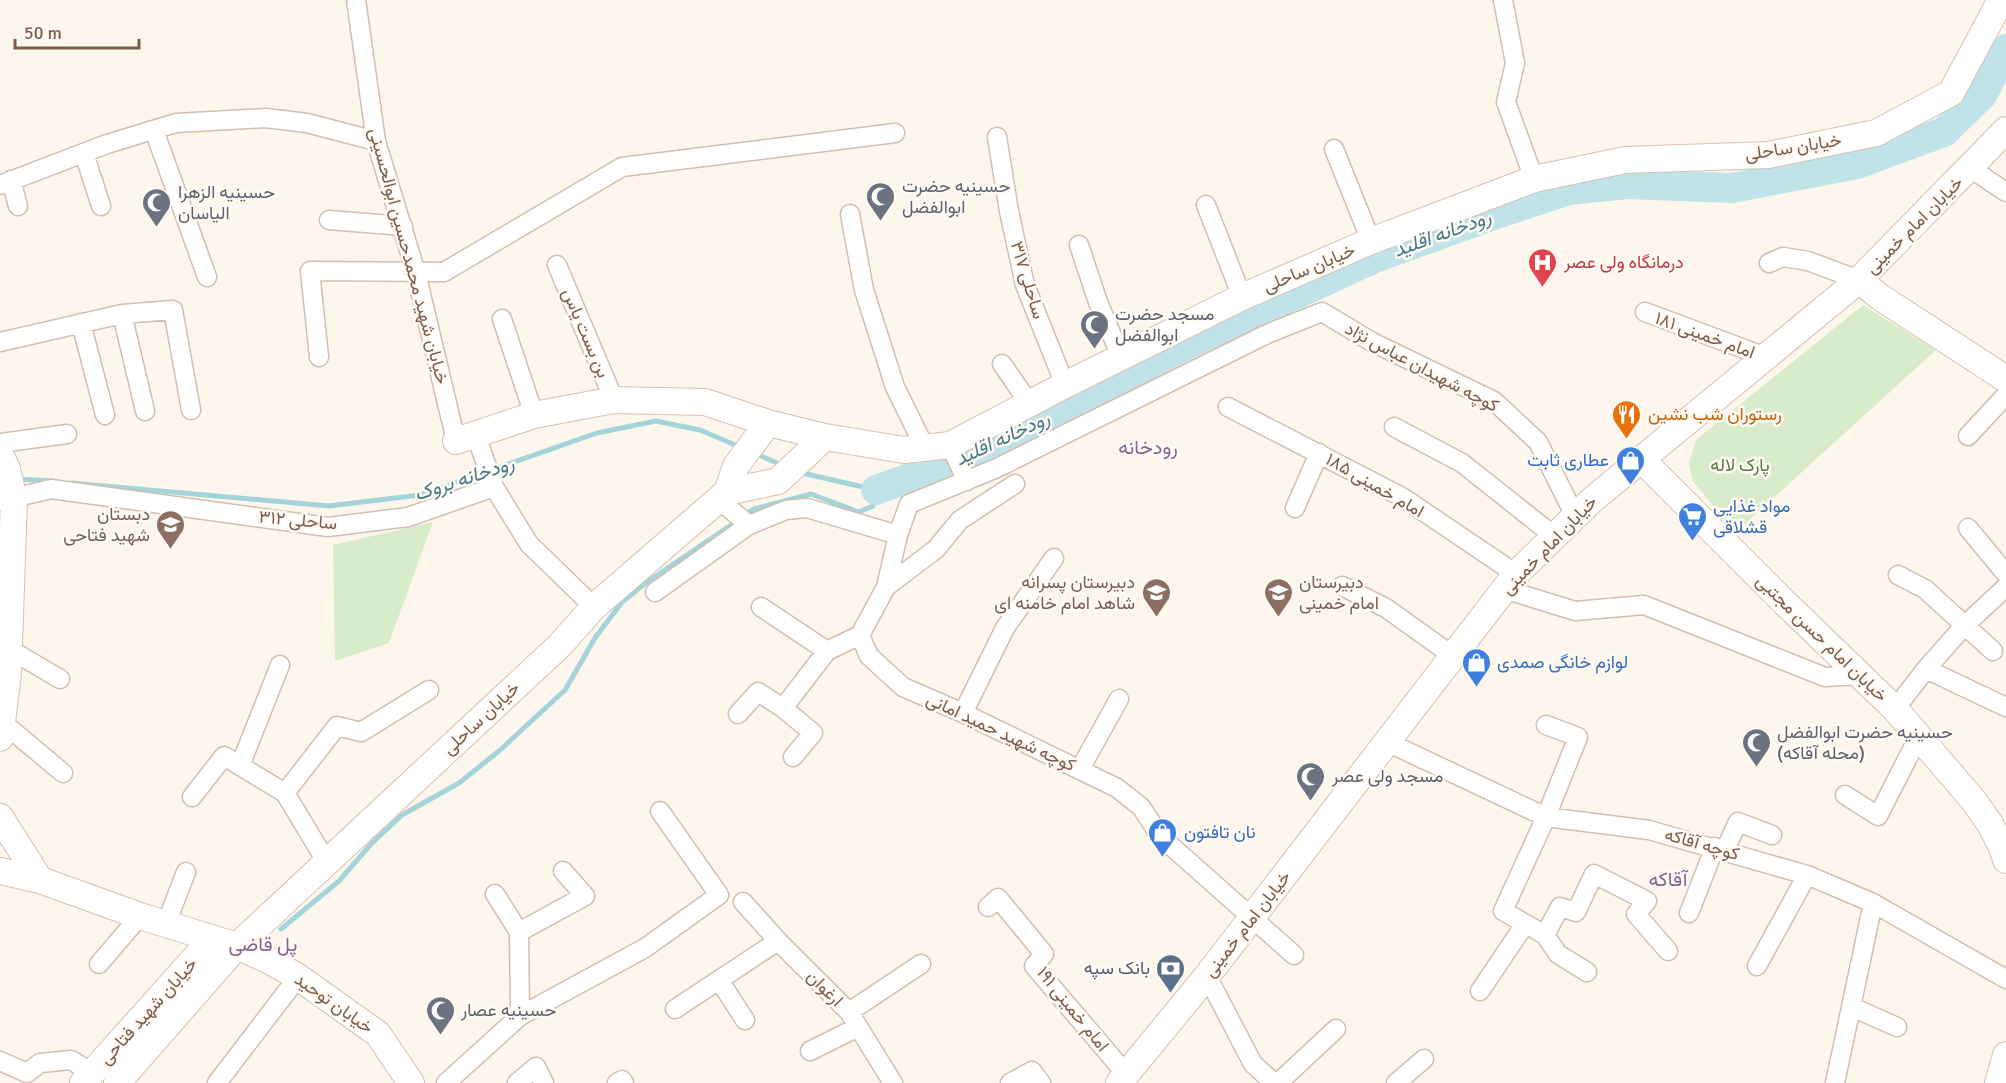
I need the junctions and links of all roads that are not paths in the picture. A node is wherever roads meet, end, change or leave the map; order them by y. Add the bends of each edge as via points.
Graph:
1 (356, 0) edge
2 (1503, 0) edge
3 (2001, 0) edge
4 (154, 130) junction
5 (2006, 130) edge
6 (895, 133) dead end
7 (997, 137) dead end
8 (376, 141) junction
9 (1334, 149) dead end
10 (84, 153) junction
11 (1970, 168) junction
12 (1534, 179) junction
13 (5, 182) edge
14 (2006, 192) edge
15 (1206, 205) dead end
16 (18, 206) dead end
17 (100, 206) dead end
18 (850, 214) dead end
19 (329, 220) dead end
20 (403, 226) junction
21 (1371, 241) junction
22 (1079, 245) dead end
23 (1769, 263) dead end
24 (558, 265) dead end
25 (416, 273) junction
26 (207, 276) dead end
27 (1859, 280) junction
28 (1242, 297) junction
29 (1645, 312) dead end
30 (122, 314) junction
31 (502, 319) dead end
32 (81, 323) junction
33 (0, 342) edge
34 (319, 357) dead end
35 (1121, 357) junction
36 (1766, 357) junction
37 (1002, 364) dead end
38 (2006, 379) edge
39 (1065, 385) junction
40 (2006, 395) edge
41 (614, 400) junction
42 (1029, 404) junction
43 (1228, 407) dead end
44 (191, 410) dead end
45 (146, 411) dead end
46 (105, 415) dead end
47 (534, 415) junction
48 (1394, 426) dead end
49 (763, 430) junction
50 (67, 434) dead end
51 (1968, 436) dead end
52 (825, 437) junction
53 (466, 438) junction
54 (943, 450) junction
55 (1318, 453) junction
56 (1641, 459) junction
57 (5, 473) edge
58 (966, 478) junction
59 (1015, 484) dead end
60 (494, 487) junction
61 (723, 496) junction
62 (1295, 508) dead end
63 (1575, 516) junction
64 (750, 525) junction
65 (1968, 528) dead end
66 (898, 536) junction
67 (1554, 536) junction
68 (1054, 558) dead end
69 (1898, 574) dead end
70 (2006, 574) edge
71 (1510, 581) junction
72 (1342, 586) dead end
73 (886, 587) junction
74 (2006, 587) edge
75 (655, 592) dead end
76 (594, 607) junction
77 (761, 607) dead end
78 (1964, 626) junction
79 (860, 635) junction
80 (827, 651) junction
81 (1993, 651) dead end
82 (1453, 656) junction
83 (280, 665) dead end
84 (6, 668) edge
85 (1926, 669) junction
86 (1861, 675) junction
87 (60, 679) dead end
88 (429, 690) dead end
89 (1119, 699) dead end
90 (2006, 707) edge
91 (783, 708) junction
92 (1895, 709) junction
93 (963, 713) junction
94 (738, 714) dead end
95 (1546, 725) dead end
96 (1, 730) edge
97 (1919, 736) junction
98 (1388, 742) junction
99 (793, 757) dead end
100 (240, 766) junction
101 (1080, 770) junction
102 (63, 773) dead end
103 (285, 792) junction
104 (1845, 795) dead end
105 (192, 797) dead end
106 (660, 811) dead end
107 (0, 817) edge
108 (1546, 817) junction
109 (1772, 835) dead end
110 (1720, 849) junction
111 (2006, 860) edge
112 (326, 861) junction
113 (0, 871) edge
114 (563, 871) dead end
115 (186, 872) dead end
116 (1807, 875) junction
117 (40, 880) junction
118 (495, 894) dead end
119 (743, 902) dead end
120 (1873, 903) junction
121 (988, 907) dead end
122 (1689, 913) dead end
123 (140, 916) junction
124 (1252, 918) junction
125 (166, 924) junction
126 (1525, 924) junction
127 (519, 932) junction
128 (1545, 935) junction
129 (212, 939) junction
130 (778, 941) junction
131 (237, 946) junction
132 (1668, 951) dead end
133 (1294, 955) dead end
134 (99, 964) dead end
135 (921, 964) dead end
136 (1757, 966) dead end
137 (1587, 972) dead end
138 (1207, 976) junction
139 (298, 977) junction
140 (2006, 979) edge
141 (719, 980) junction
142 (1480, 991) dead end
143 (1852, 1007) junction
144 (675, 1008) dead end
145 (520, 1016) junction
146 (854, 1019) junction
147 (745, 1020) dead end
148 (1897, 1027) dead end
149 (1336, 1029) dead end
150 (810, 1051) dead end
151 (2006, 1054) edge
152 (1424, 1059) dead end
153 (0, 1060) edge
154 (98, 1079) edge
155 (1123, 1079) edge
156 (217, 1083) edge
157 (411, 1083) edge
158 (446, 1083) edge
159 (517, 1083) edge
160 (544, 1083) edge
161 (617, 1083) edge
162 (624, 1083) edge
163 (893, 1083) edge
164 (1010, 1083) edge
165 (1041, 1083) edge
166 (1276, 1083) edge
167 (1396, 1083) edge
168 (1835, 1083) edge
169 (1998, 1083) edge

1 - 8 street, خیابان شهید محمدحسین ابوالحسینی
2 - 12 street via 1515,63 1506,102
3 - 12 street, خیابان ساحلی via 1952,93 1876,133 1768,154 1625,160
4 - 8 street via 176,123 267,118 307,123
4 - 10 street
4 - 26 street
5 - 11 street, خیابان امام خمینی
6 - 25 street via 622,167 444,272
7 - 39 street, ساحلی ۳۱۷ via 1025,285
8 - 20 street, خیابان شهید محمدحسین ابوالحسینی
9 - 21 street
10 - 13 street
10 - 17 street
11 - 14 street
11 - 27 street, خیابان امام خمینی
12 - 21 street, خیابان ساحلی
13 - 16 street
15 - 28 street
18 - 54 street via 864,290 895,387
19 - 20 street
20 - 25 street, خیابان شهید محمدحسین ابوالحسینی
21 - 28 street, خیابان ساحلی
22 - 35 street
23 - 27 street via 1783,257 1808,261
24 - 41 street, بن بست یاس
25 - 34 street via 310,271
25 - 53 street, خیابان شهید محمدحسین ابوالحسینی
27 - 36 street, خیابان امام خمینی
27 - 38 street
28 - 35 street, خیابان ساحلی
29 - 36 street, امام خمینی ۱۸۱
30 - 32 street
30 - 44 street via 173,309
30 - 45 street
31 - 47 street
32 - 33 street
32 - 46 street
35 - 39 street, خیابان ساحلی
36 - 56 street, خیابان امام خمینی
37 - 42 street
39 - 42 street, خیابان ساحلی
40 - 51 street
41 - 47 street, خیابان ساحلی
41 - 49 street, خیابان ساحلی via 705,402
42 - 54 street, خیابان ساحلی
43 - 55 street, امام خمینی ۱۸۵
47 - 53 street, خیابان ساحلی
48 - 67 street via 1462,463
49 - 52 street, خیابان ساحلی
49 - 61 street via 736,466
50 - 57 street
52 - 54 street, خیابان ساحلی via 904,450
52 - 61 street, خیابان ساحلی via 778,481
53 - 60 street, خیابان شهید محمدحسین ابوالحسینی
54 - 58 street
55 - 62 street
55 - 71 street, امام خمینی ۱۸۵ via 1402,497
56 - 63 street, خیابان امام خمینی
56 - 86 street, خیابان امام حسن مجتبی
57 - 60 street, ساحلی ۳۱۲ via 51,489 328,527 408,517
57 - 84 street
58 - 63 street, کوچه شهیدان عباس نژاد via 998,468 1267,334 1322,312 1372,342 1494,401 1538,442
58 - 66 street via 909,504
59 - 73 street via 960,520 936,549
60 - 76 street via 529,544
61 - 64 street
61 - 76 street, خیابان ساحلی
63 - 67 street, خیابان امام خمینی
64 - 66 street via 786,510 807,508
64 - 75 street
65 - 70 street
66 - 73 street
67 - 71 street, خیابان امام خمینی
68 - 93 street via 1005,628
69 - 78 street via 1925,589
71 - 82 street, خیابان امام خمینی
71 - 86 street, امام خمینی ۱۸۵ via 1575,611 1644,605 1826,677
72 - 82 street via 1386,608
73 - 79 street
74 - 78 street
76 - 112 street, خیابان ساحلی via 559,646
77 - 80 street
78 - 81 street
78 - 85 street
79 - 80 street
79 - 93 street, کوچه شهید حمید امانی via 869,656 903,687
80 - 91 street
82 - 98 street, خیابان امام خمینی
83 - 100 street
84 - 87 street
84 - 96 street
85 - 90 street
85 - 92 street
86 - 92 street, خیابان امام حسن مجتبی
88 - 103 street via 361,732 337,726
89 - 101 street
91 - 94 street via 758,692
91 - 99 street via 813,734
92 - 97 street, خیابان امام حسن مجتبی
93 - 101 street, کوچه شهید حمید امانی
95 - 108 street via 1578,737
96 - 102 street
97 - 104 street via 1878,816
97 - 111 street, خیابان امام حسن مجتبی via 1974,801 1990,824
98 - 108 street, کوچه آقاکه
98 - 124 street, خیابان امام خمینی
100 - 103 street
100 - 105 street via 224,756
101 - 124 street, کوچه شهید حمید امانی via 1117,788 1141,807 1161,837
103 - 112 street
106 - 145 street via 719,895 645,948
107 - 117 street
108 - 110 street, کوچه آقاکه via 1650,830
108 - 126 street via 1503,911
109 - 110 street via 1738,822
110 - 116 street, کوچه آقاکه
110 - 122 street
112 - 131 street, خیابان ساحلی
113 - 117 street, خیابان توحید
114 - 127 street via 585,896
115 - 125 street
116 - 120 street, کوچه آقاکه
116 - 136 street
117 - 123 street, خیابان توحید
118 - 127 street
119 - 130 street, ارغوان
120 - 140 street, کوچه آقاکه
120 - 143 street
121 - 155 street, امام خمینی ۱۹۱ via 998,898 1044,954 1034,966
123 - 125 street, خیابان توحید
123 - 134 street
124 - 133 street, کوچه شهید حمید امانی
124 - 138 street, خیابان امام خمینی
125 - 129 street, خیابان توحید
126 - 128 street
126 - 142 street
127 - 145 street
128 - 132 street via 1560,907 1576,912 1594,874 1647,901 1636,914
128 - 137 street via 1558,954
129 - 131 street, خیابان توحید
129 - 154 street, خیابان شهید فتاحی
130 - 141 street
130 - 146 street, ارغوان
131 - 139 street, خیابان توحید
131 - 154 street, خیابان ساحلی
135 - 146 street
138 - 155 street, خیابان امام خمینی
138 - 166 street via 1253,1064
139 - 156 street
139 - 157 street, خیابان توحید via 378,1034
141 - 144 street
141 - 147 street
143 - 148 street
143 - 168 street
145 - 158 street
146 - 150 street
146 - 163 street, ارغوان
149 - 166 street
151 - 169 street
152 - 167 street
153 - 154 street via 27,1073 40,1063 71,1060
159 - 160 street via 536,1067
161 - 162 street
164 - 165 street via 1032,1071

